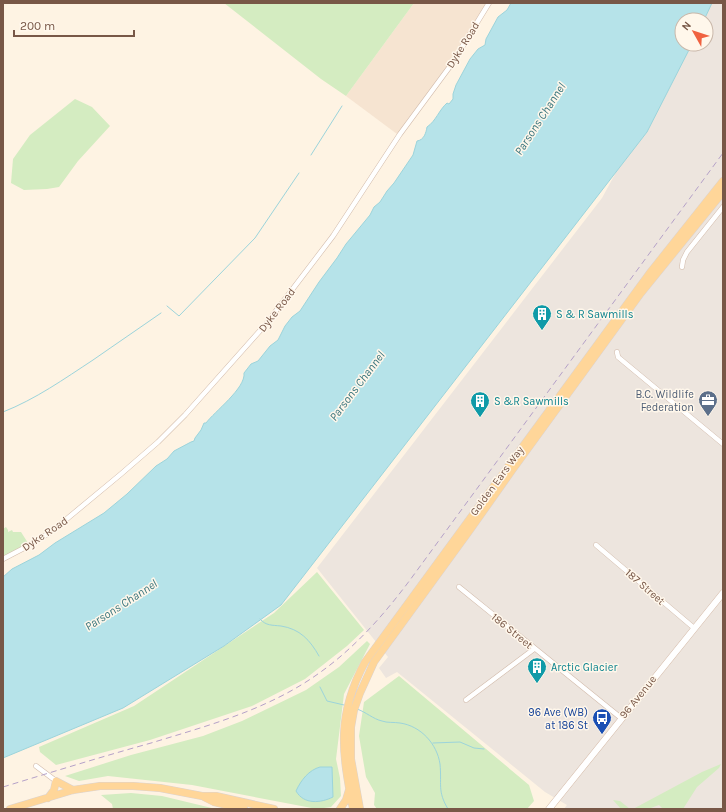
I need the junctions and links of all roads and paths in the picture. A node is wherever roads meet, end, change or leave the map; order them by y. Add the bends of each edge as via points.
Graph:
1 (489, 3) edge
2 (723, 181) edge
3 (723, 192) edge
4 (723, 207) edge
5 (682, 267) dead end
6 (617, 352) dead end
7 (723, 444) edge
8 (596, 545) dead end
9 (3, 559) edge
10 (459, 587) dead end
11 (723, 593) edge
12 (694, 628) junction
13 (534, 649) junction
14 (466, 700) dead end
15 (621, 718) junction
16 (347, 736) junction
17 (36, 766) dead end
18 (56, 781) junction
19 (73, 790) junction
20 (349, 790) junction
21 (202, 796) junction
22 (48, 798) junction
23 (359, 800) junction
24 (554, 802) junction
25 (10, 809) edge
26 (244, 809) edge
27 (274, 809) edge
28 (340, 809) edge
29 (353, 809) edge
30 (360, 809) edge
31 (366, 809) edge
32 (544, 809) edge
33 (549, 809) edge

1 - 9 street, Dyke Road via 452,65 400,134 333,236 266,324 158,442 51,532
2 - 16 main road, Golden Ears Way via 656,264 365,662 354,685 347,711
3 - 16 main road, Golden Ears Way via 641,293 379,655 365,680
4 - 5 street via 687,252
6 - 7 street via 618,357
8 - 12 street, 187 Street
10 - 13 street, 186 Street
11 - 12 main road, 96 Avenue
12 - 15 main road, 96 Avenue
13 - 14 street
13 - 15 street, 186 Street
15 - 24 main road, 96 Avenue
16 - 20 main road, Golden Ears Way via 344,760
16 - 23 main road, Golden Ears Way
17 - 18 street
18 - 19 main road
18 - 22 main road via 54,790
19 - 21 main road via 100,786 133,786
19 - 22 main road
20 - 28 main road
20 - 29 main road, Golden Ears Way
21 - 26 main road via 214,802
21 - 27 main road via 216,796
22 - 25 main road
23 - 30 main road, Golden Ears Way
23 - 31 main road
24 - 32 main road, 96 Avenue
24 - 33 main road, 96 Avenue

